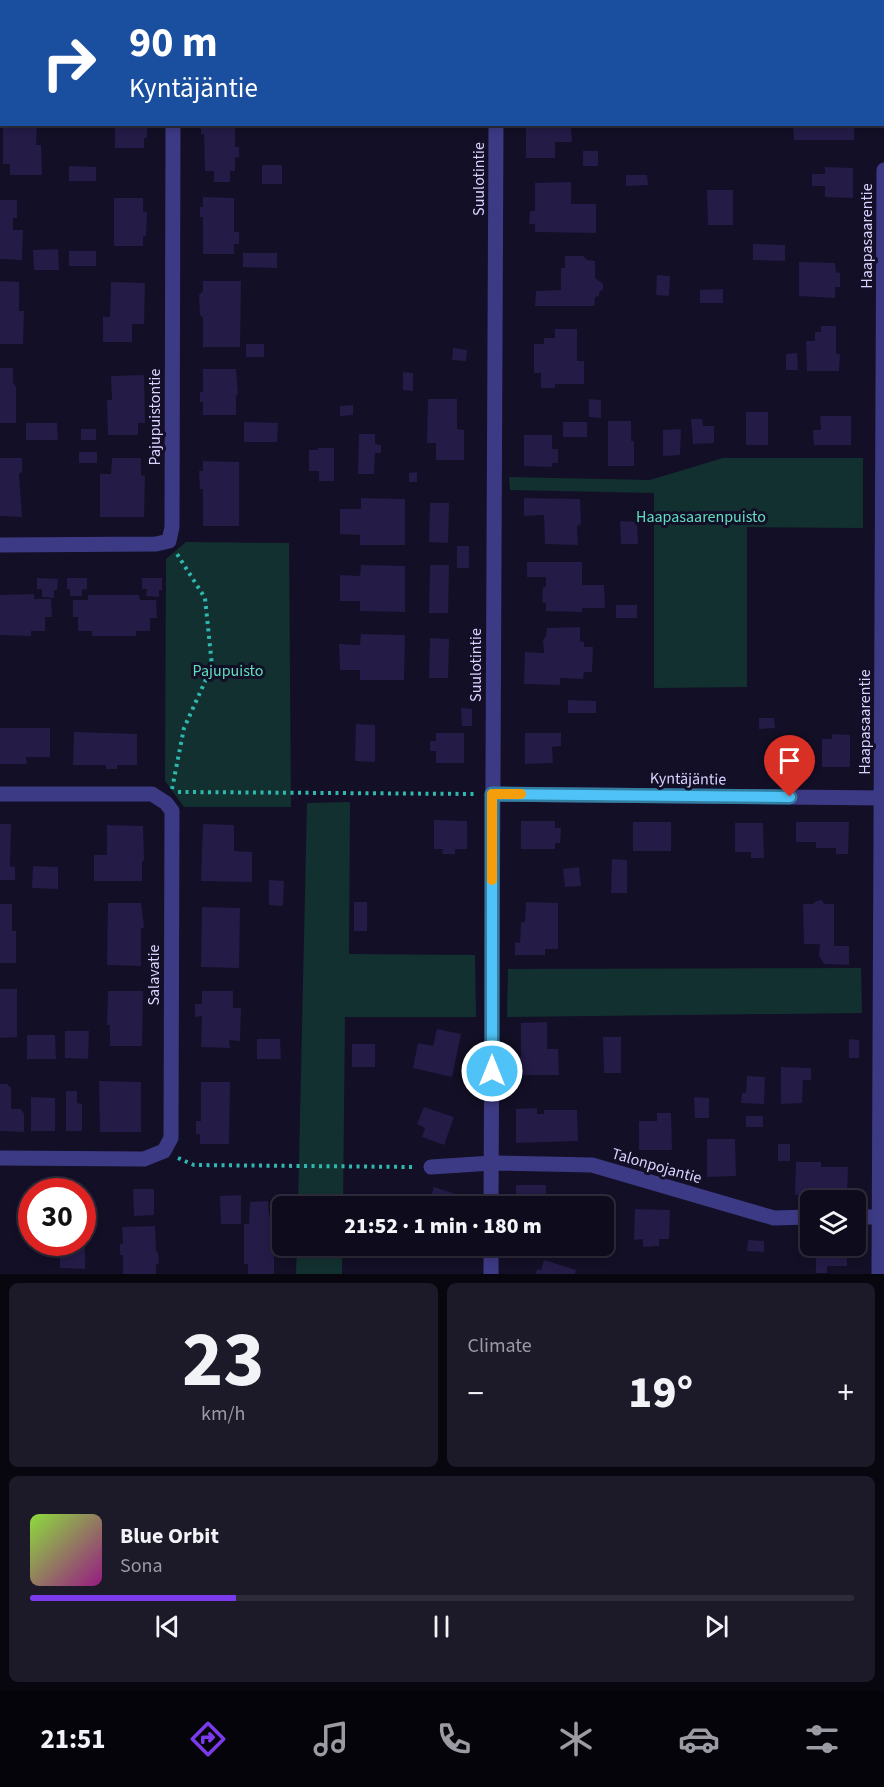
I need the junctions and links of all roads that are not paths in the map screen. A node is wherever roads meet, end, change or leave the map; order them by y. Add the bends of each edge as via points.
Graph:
1 (173, 126) edge
2 (496, 126) edge
3 (884, 170) edge
4 (0, 545) edge
5 (0, 794) edge
6 (492, 794) junction
7 (883, 798) edge
8 (0, 1158) edge
9 (492, 1163) junction
10 (431, 1167) road end
11 (491, 1196) edge
12 (800, 1217) edge
13 (866, 1217) edge
14 (882, 1217) edge
15 (491, 1256) edge
16 (491, 1274) edge
17 (879, 1274) edge

1 - 4 street, Pajupuistontie via 169,541
2 - 6 street, Suulotintie
3 - 7 street, Haapasaarentie
5 - 8 street, Salavatie via 152,794 169,797 172,811 171,1138 164,1151 144,1159
6 - 7 street, Kyntäjäntie
6 - 9 street, Suulotintie
7 - 14 street, Haapasaarentie
9 - 10 street, Talonpojantie
9 - 11 street, Suulotintie
9 - 12 street, Talonpojantie via 592,1165 774,1218
13 - 14 street
14 - 17 street, Haapasaarentie
15 - 16 street

